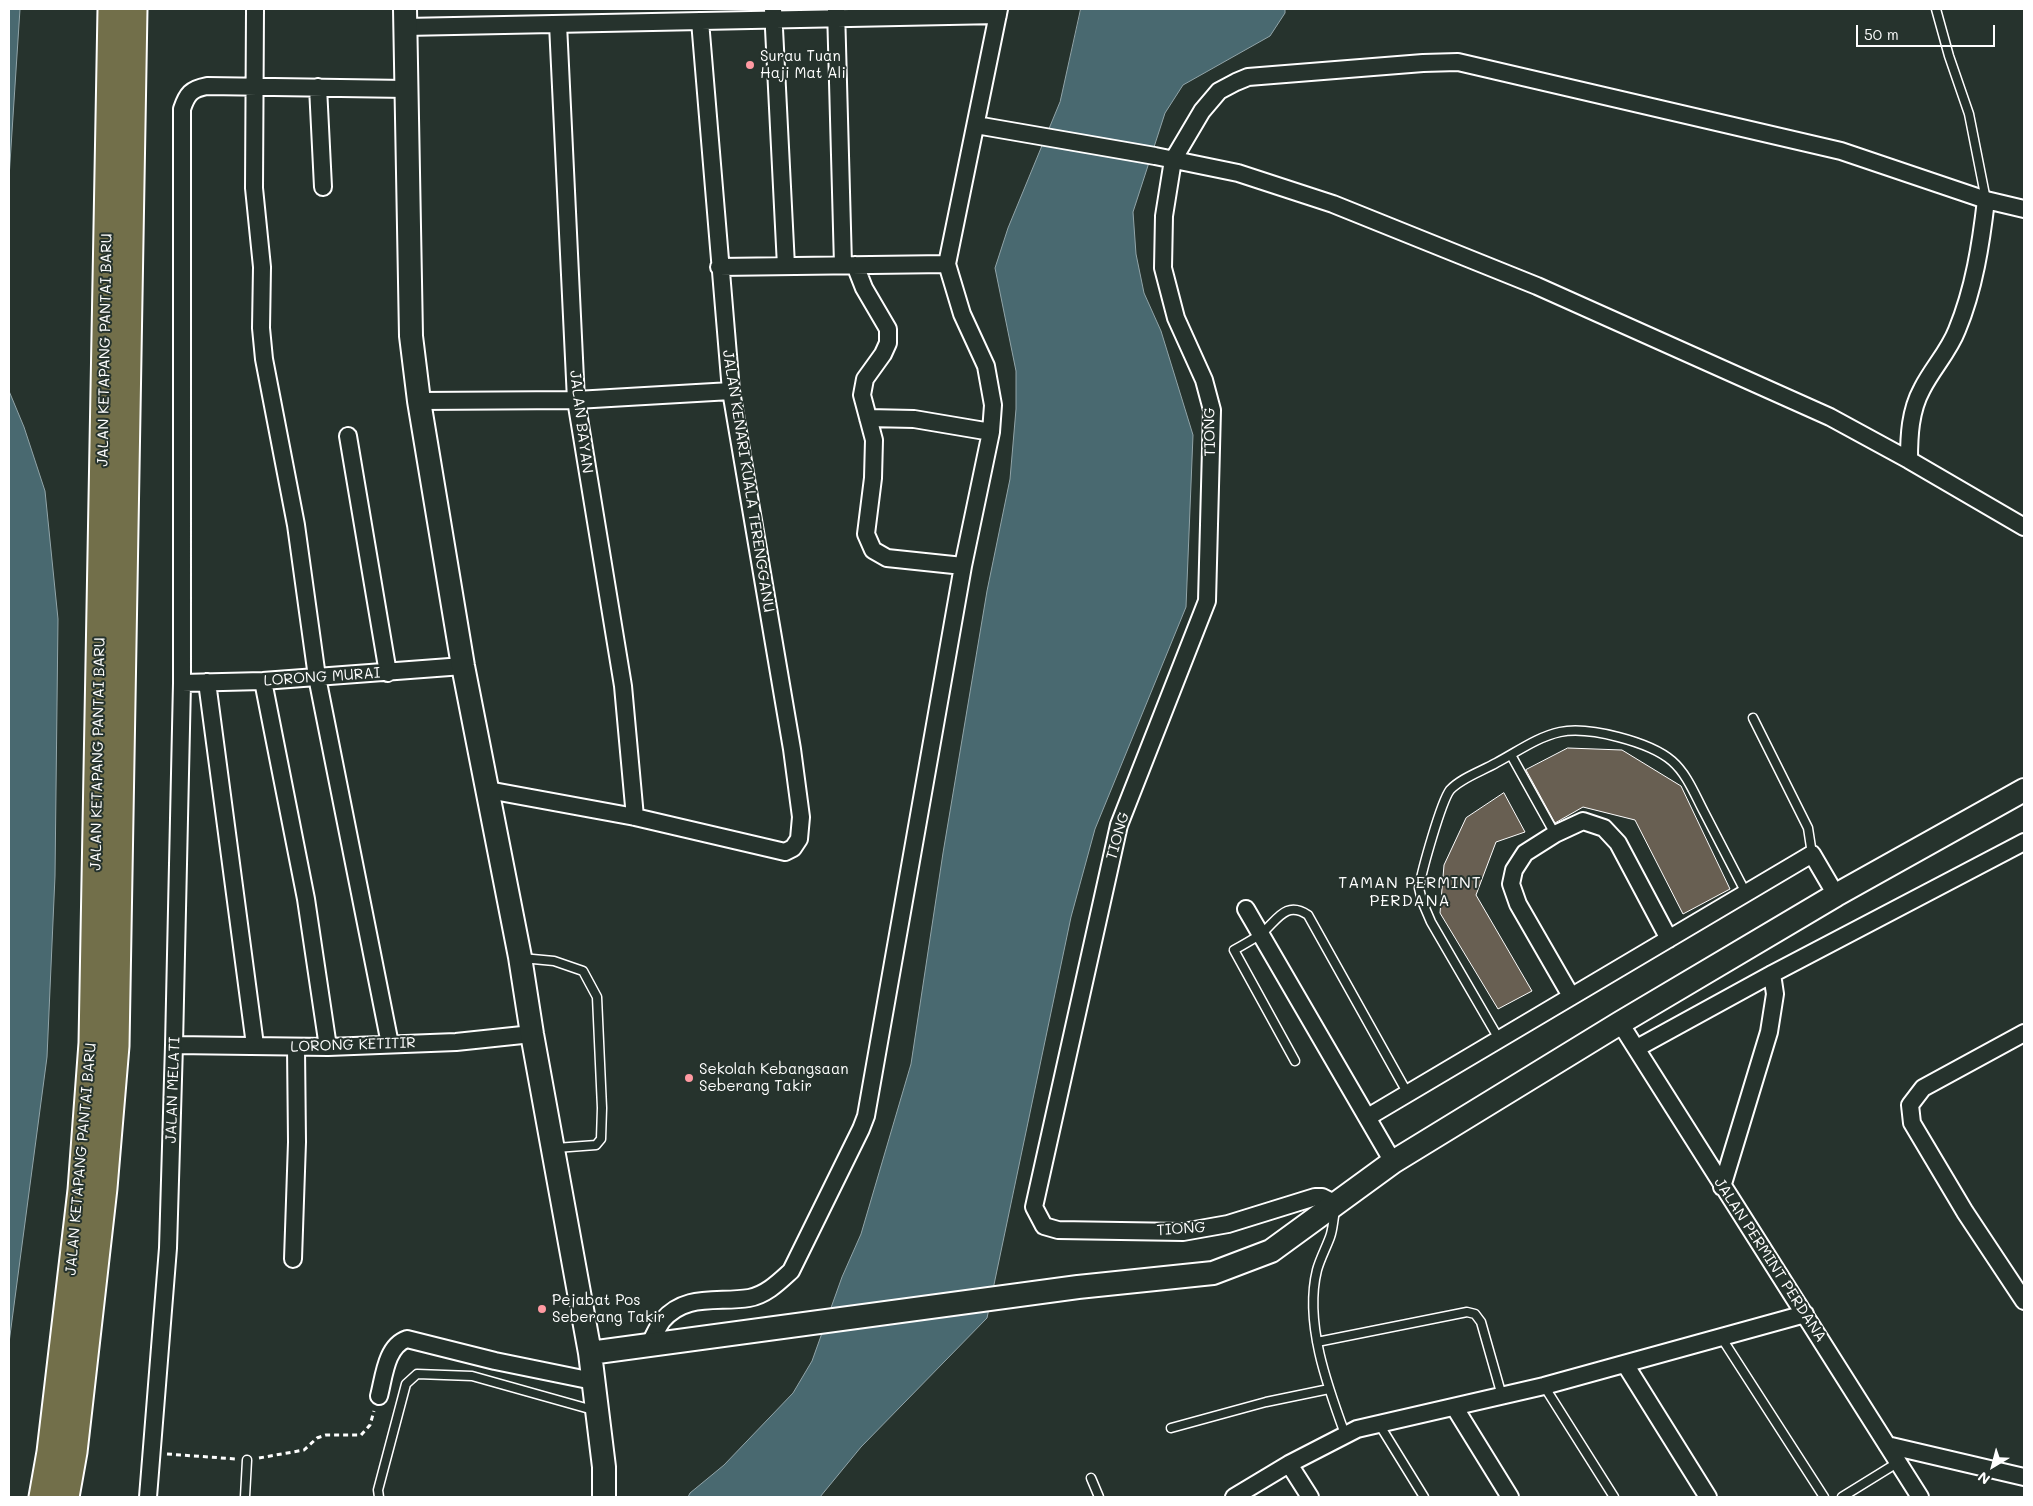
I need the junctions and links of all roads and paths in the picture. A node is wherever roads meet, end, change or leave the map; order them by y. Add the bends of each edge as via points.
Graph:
1 (111, 9) edge
2 (134, 9) edge
3 (255, 9) edge
4 (1936, 9) edge
5 (998, 12) edge
6 (893, 13) edge
7 (773, 14) edge
8 (836, 14) edge
9 (405, 18) edge
10 (700, 21) junction
11 (558, 24) junction
12 (255, 86) junction
13 (318, 87) junction
14 (407, 89) junction
15 (976, 125) junction
16 (1173, 160) junction
17 (323, 187) dead end
18 (1986, 200) junction
19 (2024, 209) edge
20 (947, 264) junction
21 (849, 265) junction
22 (786, 266) junction
23 (719, 268) junction
24 (731, 391) junction
25 (576, 400) junction
26 (419, 401) junction
27 (868, 418) junction
28 (991, 432) junction
29 (348, 436) dead end
30 (1909, 460) junction
31 (2024, 528) edge
32 (963, 566) junction
33 (463, 666) junction
34 (388, 673) junction
35 (317, 677) junction
36 (262, 681) junction
37 (207, 682) junction
38 (182, 683) junction
39 (1753, 718) dead end
40 (1511, 756) junction
41 (488, 790) junction
42 (2024, 790) edge
43 (635, 817) junction
44 (1555, 834) junction
45 (2024, 842) edge
46 (1812, 854) junction
47 (1746, 893) junction
48 (1836, 895) junction
49 (1246, 909) dead end
50 (1260, 934) junction
51 (1669, 939) junction
52 (520, 957) junction
53 (1772, 974) junction
54 (1571, 996) junction
55 (1620, 1023) junction
56 (2024, 1033) edge
57 (532, 1034) junction
58 (1499, 1039) junction
59 (390, 1044) junction
60 (174, 1045) junction
61 (255, 1045) junction
62 (328, 1047) junction
63 (296, 1048) junction
64 (1637, 1048) junction
65 (1295, 1061) dead end
66 (1408, 1094) junction
67 (1368, 1117) junction
68 (552, 1148) junction
69 (1393, 1162) junction
70 (1722, 1187) junction
71 (1336, 1204) junction
72 (293, 1259) dead end
73 (2024, 1302) edge
74 (1805, 1314) junction
75 (1721, 1337) junction
76 (1317, 1342) junction
77 (649, 1345) junction
78 (590, 1353) junction
79 (1625, 1364) junction
80 (593, 1381) junction
81 (1544, 1386) junction
82 (1329, 1389) junction
83 (378, 1396) joint
84 (1502, 1396) junction
85 (1455, 1408) junction
86 (598, 1411) junction
87 (1379, 1424) junction
88 (1171, 1428) dead end
89 (1345, 1434) junction
90 (1887, 1445) junction
91 (152, 1453) junction
92 (247, 1460) junction
93 (1898, 1463) junction
94 (1289, 1464) junction
95 (2024, 1477) edge
96 (1091, 1478) dead end
97 (42, 1497) edge
98 (66, 1497) edge
99 (148, 1497) edge
100 (245, 1497) edge
101 (379, 1497) edge
102 (604, 1497) edge
103 (1099, 1497) edge
104 (1234, 1497) edge
105 (1310, 1497) edge
106 (1424, 1497) edge
107 (1510, 1497) edge
108 (1614, 1497) edge
109 (1708, 1497) edge
110 (1824, 1497) edge
111 (1842, 1497) edge
112 (1920, 1497) edge

1 - 97 main road, JALAN KETAPANG PANTAI BARU via 92,1043 81,1190
2 - 98 main road, JALAN KETAPANG PANTAI BARU via 116,1046 104,1188
3 - 12 street
4 - 18 lane via 1969,114
5 - 6 street
5 - 15 street
6 - 8 street
7 - 8 street
7 - 10 street
7 - 22 street
8 - 21 street
9 - 11 street
9 - 14 street
10 - 11 street
10 - 23 street, JALAN KENARI KUALA TERENGGANU
11 - 25 street, JALAN BAYAN
12 - 13 street
12 - 35 street via 254,188 262,268 264,359 296,526
12 - 38 street, JALAN MELATI via 195,88 187,95 182,109
13 - 14 street
13 - 17 street
14 - 26 street via 411,336
15 - 16 street
15 - 20 street
16 - 18 street via 1202,111 1219,91 1242,79 1264,74 1450,62 1515,74 1841,151
16 - 30 street via 1238,173 1332,204 1520,279 1830,416
16 - 71 street, TIONG via 1164,216 1163,268 1176,318 1204,380 1212,410 1207,602 1118,825 1034,1207 1044,1226 1058,1230 1183,1232 1228,1224 1315,1197
18 - 19 street
18 - 30 street via 1970,290 1957,331 1921,390 1909,435
20 - 21 street
20 - 28 street via 962,314 986,366 993,405
21 - 22 street
21 - 27 street via 888,329 888,343 883,354 865,379 862,395
22 - 23 street
23 - 24 street, JALAN KENARI KUALA TERENGGANU
24 - 25 street
24 - 43 street, JALAN KENARI KUALA TERENGGANU via 792,750 801,817 799,839 793,848 785,852
25 - 26 street
25 - 43 street, JALAN BAYAN via 623,686
26 - 33 street
27 - 28 street via 914,419
27 - 32 street via 874,440 866,534 873,550 887,558
28 - 32 street
29 - 34 street
30 - 31 street
32 - 77 street via 866,1116 861,1129 791,1271 772,1288 750,1298 692,1301 676,1308 662,1322
33 - 34 street, LORONG MURAI
33 - 41 street
34 - 35 street, LORONG MURAI
35 - 36 street, LORONG MURAI
35 - 59 street
36 - 37 street, LORONG MURAI
36 - 62 street via 306,899
37 - 38 street, LORONG MURAI
37 - 61 street
38 - 60 street, JALAN MELATI
39 - 46 lane via 1808,828
40 - 44 lane
40 - 47 lane via 1550,734 1575,731 1606,735 1652,748 1678,767
40 - 58 lane via 1450,791 1419,888 1431,922
41 - 43 street
41 - 52 street
42 - 48 street
44 - 51 street via 1582,821 1604,828 1618,843
44 - 54 street via 1525,853 1514,870 1511,884 1518,904
45 - 53 street
46 - 47 street
46 - 48 street
47 - 51 street
48 - 55 street
49 - 50 street
50 - 65 lane via 1234,950
50 - 66 lane via 1285,911 1300,909 1308,915
50 - 67 street
51 - 54 street
52 - 57 street
52 - 68 lane via 554,961 583,971 597,996 601,1139 596,1145
53 - 64 street
53 - 70 street via 1775,994 1769,1032
54 - 58 street
55 - 64 street, JALAN PERMINT PERDANA
55 - 69 street
56 - 73 street via 1922,1088 1910,1105 1912,1123
57 - 59 street, LORONG KETITIR via 456,1042
57 - 68 street
58 - 66 street
59 - 62 street, LORONG KETITIR
60 - 61 street, LORONG KETITIR
60 - 91 street, JALAN MELATI via 168,1248
61 - 63 street, LORONG KETITIR
62 - 63 street, LORONG KETITIR
63 - 72 street
64 - 70 street, JALAN PERMINT PERDANA
66 - 67 street
67 - 69 street
68 - 78 street
69 - 71 street
70 - 74 street, JALAN PERMINT PERDANA
71 - 76 lane via 1313,1294
71 - 77 street via 1271,1251 1213,1273 1078,1287
74 - 75 street
74 - 90 street, JALAN PERMINT PERDANA
75 - 79 street
75 - 110 lane
76 - 82 lane
76 - 84 lane via 1467,1312 1475,1314 1481,1322
77 - 78 street
78 - 80 street
79 - 81 street
79 - 109 street
80 - 83 street via 495,1361 407,1338 392,1351
80 - 86 street
81 - 84 street
81 - 108 lane
82 - 88 lane
82 - 89 lane
83 - 92 path via 370,1425 361,1435 326,1435 317,1438 304,1450
84 - 85 street
85 - 87 street
85 - 107 street
86 - 101 lane via 472,1376 417,1374 406,1384 378,1490
86 - 102 street
87 - 89 street
87 - 106 lane
89 - 94 street
90 - 93 street, JALAN PERMINT PERDANA
90 - 95 street
91 - 92 path
91 - 99 street, JALAN MELATI
92 - 100 lane
93 - 111 lane
93 - 112 street, JALAN PERMINT PERDANA
94 - 104 street
94 - 105 street
96 - 103 lane

